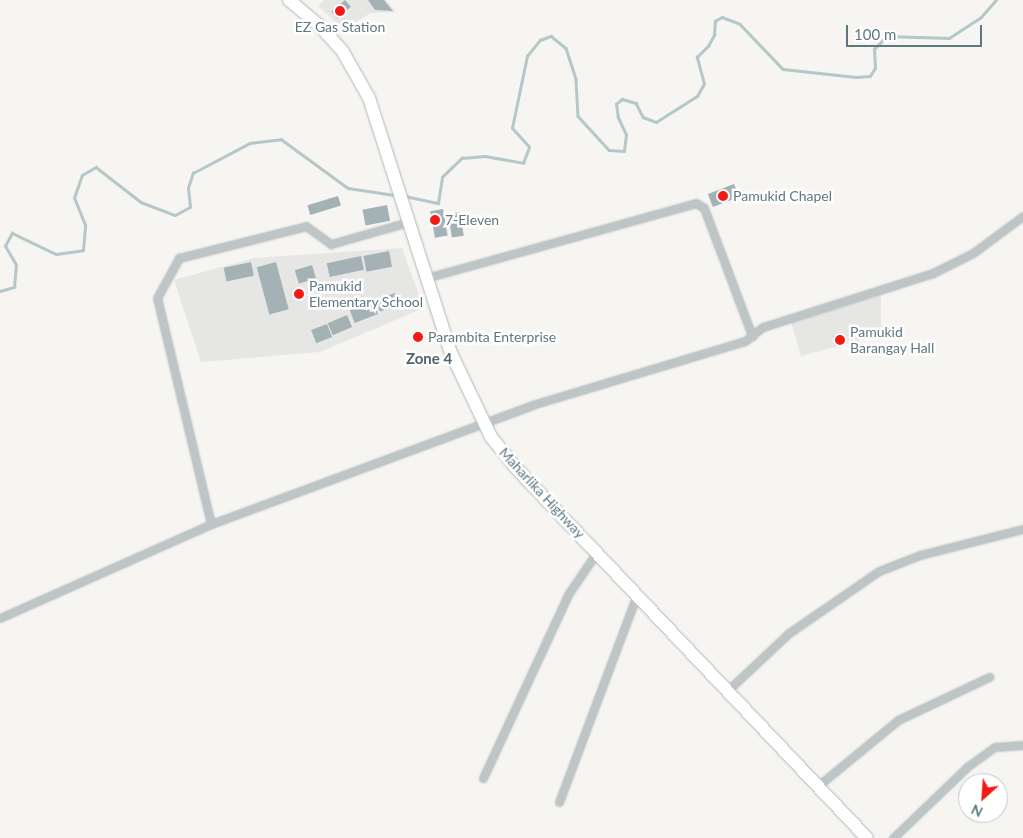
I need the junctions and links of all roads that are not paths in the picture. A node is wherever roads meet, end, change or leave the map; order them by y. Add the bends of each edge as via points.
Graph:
1 (289, 0) edge
2 (1023, 216) edge
3 (408, 222) junction
4 (426, 278) junction
5 (752, 336) junction
6 (483, 423) junction
7 (212, 524) junction
8 (1023, 529) edge
9 (597, 552) junction
10 (637, 595) junction
11 (0, 618) edge
12 (988, 677) dead end
13 (728, 690) junction
14 (1023, 745) edge
15 (483, 778) dead end
16 (819, 785) junction
17 (559, 802) dead end
18 (867, 838) edge
19 (893, 838) edge

1 - 3 highway, Maharlika Highway via 319,25 354,68 369,98
2 - 5 street via 950,266 763,327
3 - 4 highway, Maharlika Highway
3 - 7 street via 331,244 306,226 179,258 157,298
4 - 5 street via 696,203 704,208
4 - 6 highway, Maharlika Highway via 451,353
5 - 6 street via 745,341 532,405
6 - 7 street
6 - 9 highway, Maharlika Highway via 515,467
7 - 11 street
8 - 13 street via 920,555 879,571 789,633
9 - 10 highway, Maharlika Highway
9 - 15 street via 569,593
10 - 13 highway, Maharlika Highway
10 - 17 street
12 - 16 street via 898,720
13 - 16 highway, Maharlika Highway
14 - 19 street via 995,747 974,762
16 - 18 highway, Maharlika Highway

